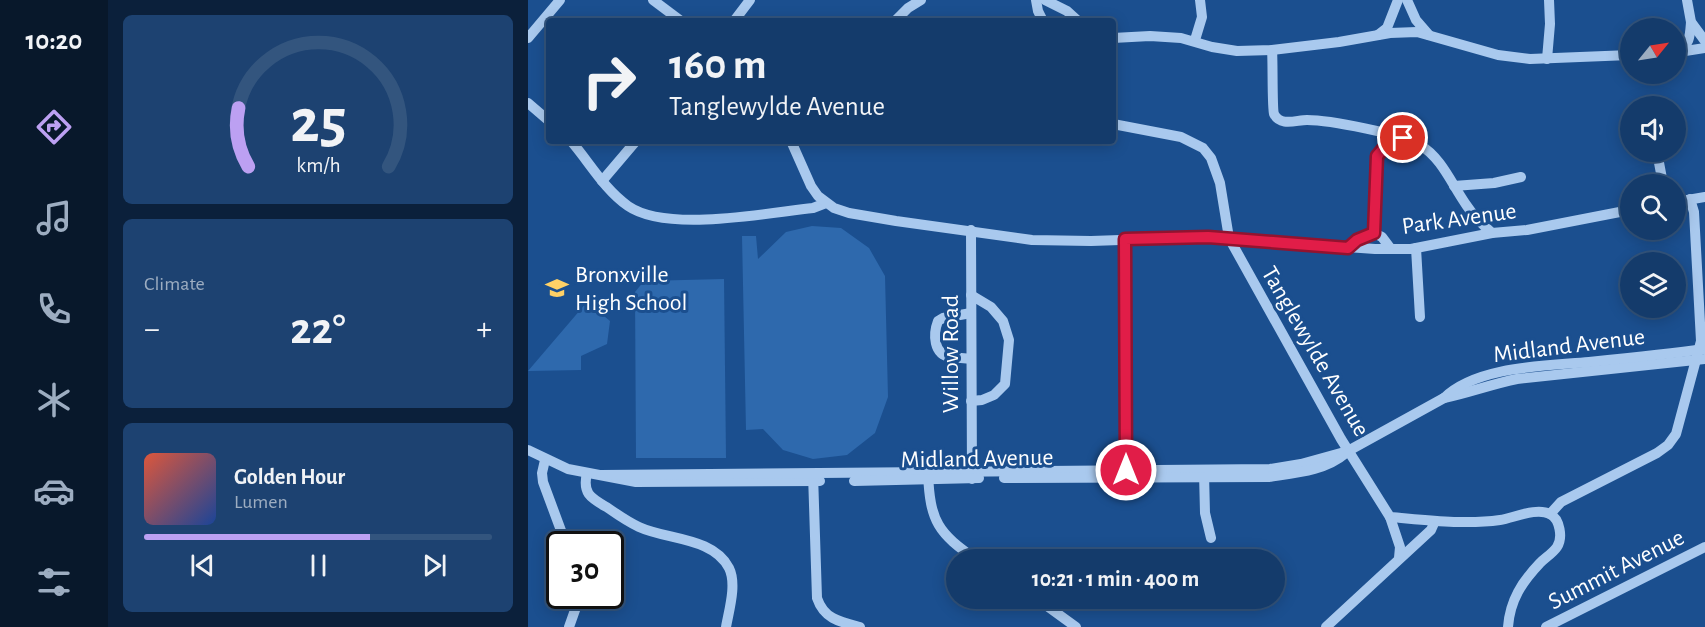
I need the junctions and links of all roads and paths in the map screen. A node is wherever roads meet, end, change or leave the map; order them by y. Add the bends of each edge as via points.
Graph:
1 (560, 0) edge
2 (653, 0) edge
3 (750, 0) edge
4 (921, 0) edge
5 (1036, 0) edge
6 (1046, 0) edge
7 (1200, 0) edge
8 (1398, 0) edge
9 (1407, 0) edge
10 (1549, 0) edge
11 (1687, 0) edge
12 (677, 18) edge
13 (736, 18) edge
14 (898, 18) edge
15 (1041, 18) edge
16 (1075, 18) edge
17 (1691, 22) junction
18 (1378, 35) junction
19 (1431, 36) junction
20 (528, 38) edge
21 (1116, 38) edge
22 (1195, 40) junction
23 (1705, 40) edge
24 (1686, 45) edge
25 (1705, 48) edge
26 (1272, 50) junction
27 (1686, 51) edge
28 (1620, 55) edge
29 (1547, 59) junction
30 (528, 103) edge
31 (546, 118) edge
32 (1116, 125) edge
33 (1403, 138) junction
34 (573, 144) edge
35 (633, 144) edge
36 (792, 144) edge
37 (1521, 177) dead end
38 (602, 181) junction
39 (1454, 186) junction
40 (1705, 197) edge
41 (1690, 199) junction
42 (1686, 200) edge
43 (826, 203) junction
44 (1620, 212) edge
45 (1474, 216) junction
46 (971, 230) junction
47 (1374, 233) junction
48 (1492, 233) junction
49 (1229, 238) junction
50 (1462, 238) junction
51 (1125, 239) junction
52 (1348, 248) junction
53 (1416, 248) junction
54 (1391, 249) junction
55 (971, 295) junction
56 (971, 313) junction
57 (1420, 317) dead end
58 (1701, 355) edge
59 (971, 359) junction
60 (971, 401) junction
61 (528, 450) edge
62 (1348, 451) junction
63 (545, 460) junction
64 (587, 473) junction
65 (1126, 474) junction
66 (1204, 474) junction
67 (972, 475) junction
68 (928, 476) junction
69 (813, 477) junction
70 (1550, 514) junction
71 (1390, 517) junction
72 (1435, 521) junction
73 (562, 531) edge
74 (1211, 538) dead end
75 (1705, 548) edge
76 (961, 549) edge
77 (1399, 558) junction
78 (575, 609) edge
79 (1051, 609) edge
80 (1510, 625) edge
81 (569, 627) edge
82 (726, 627) edge
83 (860, 627) edge
84 (1076, 627) edge
85 (1326, 627) edge
86 (1546, 627) edge

1 - 20 street
2 - 12 street
3 - 13 street
4 - 14 street
5 - 15 street
6 - 16 street
7 - 22 street via 1202,17
8 - 18 street via 1387,28
9 - 19 street via 1421,28
10 - 29 street
11 - 17 street
17 - 23 street
17 - 24 street
18 - 19 street via 1417,32
18 - 26 street
19 - 29 street via 1498,55
21 - 22 street
22 - 26 street via 1238,51
25 - 27 street
26 - 33 street via 1272,111 1277,118 1284,122 1330,123
28 - 29 street
30 - 31 street
32 - 49 street via 1181,137 1203,148 1216,170
33 - 39 street via 1427,149
33 - 47 street via 1377,156
34 - 38 street
35 - 38 street
36 - 43 street via 811,186
37 - 39 street
38 - 43 street via 637,211 657,217 692,220 813,208
39 - 45 street
40 - 41 street
41 - 42 street
41 - 58 street via 1694,212
43 - 46 street via 849,213
44 - 48 street, Park Avenue
45 - 48 street
45 - 50 street
46 - 51 street via 1032,240
46 - 55 street, Willow Road
47 - 52 street
47 - 54 street
48 - 50 street, Park Avenue
49 - 51 street
49 - 52 street, Park Avenue
49 - 62 street, Tanglewylde Avenue
50 - 53 street, Park Avenue
51 - 65 street
52 - 54 street, Park Avenue
53 - 54 street, Park Avenue
53 - 57 street
55 - 56 street, Willow Road
55 - 60 street via 991,307 1003,321 1009,340 1005,384 994,395
56 - 59 street, Willow Road
56 - 59 street via 938,321 934,339 949,358
58 - 62 street, Midland Avenue via 1522,369 1483,377 1455,387 1444,398
58 - 70 street via 1676,434 1668,446 1561,502
59 - 60 street, Willow Road
60 - 67 street, Willow Road
61 - 63 street, Midland Avenue
62 - 66 street, Midland Avenue via 1270,469
62 - 71 street, Tanglewylde Avenue
63 - 64 street, Midland Avenue
63 - 73 street via 543,482
64 - 69 street, Midland Avenue
64 - 82 street via 586,492 603,505 639,527 711,550 723,558 732,586
65 - 66 street, Midland Avenue
65 - 67 street, Midland Avenue
66 - 74 street via 1205,513
67 - 68 street, Midland Avenue
68 - 69 street, Midland Avenue
68 - 76 street via 932,510 942,532
69 - 83 street via 819,605 831,618
70 - 72 street via 1536,512 1493,521
70 - 80 street via 1560,530 1557,546 1520,588
71 - 72 street
71 - 77 street, Tanglewylde Avenue via 1400,547
72 - 77 street via 1431,530
75 - 86 street, Summit Avenue
77 - 85 street
78 - 81 street
79 - 84 street

